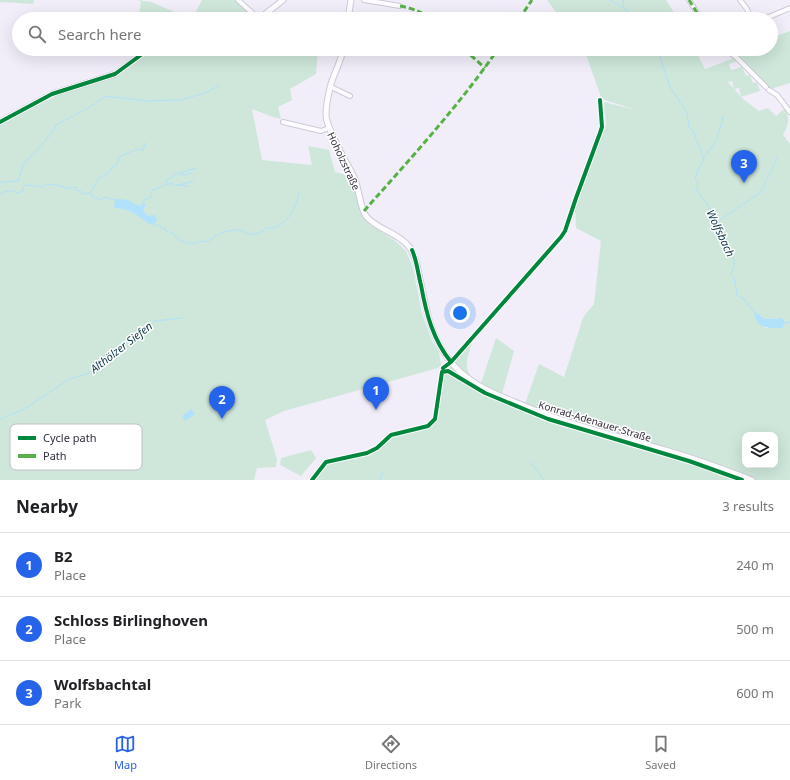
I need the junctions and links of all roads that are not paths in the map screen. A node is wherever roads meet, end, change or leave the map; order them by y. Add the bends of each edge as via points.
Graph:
1 (238, 0) edge
2 (283, 0) edge
3 (351, 0) edge
4 (364, 0) edge
5 (689, 0) edge
6 (740, 0) edge
7 (400, 6) dead end
8 (790, 8) edge
9 (251, 12) edge
10 (268, 12) edge
11 (349, 12) edge
12 (697, 12) edge
13 (748, 12) edge
14 (778, 13) edge
15 (139, 56) edge
16 (342, 56) edge
17 (734, 56) edge
18 (331, 87) junction
19 (350, 96) dead end
20 (790, 112) edge
21 (0, 122) edge
22 (283, 122) dead end
23 (328, 128) junction
24 (451, 362) joint
25 (752, 480) edge

1 - 9 street
2 - 10 street
3 - 11 street
4 - 7 street
5 - 12 street
6 - 13 street
8 - 14 street
15 - 21 street via 114,74 52,94
16 - 18 street, Hoholzstraße
17 - 20 street via 777,95
18 - 19 street
18 - 23 street, Hoholzstraße via 326,115
22 - 23 street via 321,131
23 - 24 street, Hoholzstraße via 354,177 368,217 404,241 412,250 430,324 438,344
24 - 25 street, Konrad-Adenauer-Straße via 475,383 531,409 579,426 666,450

